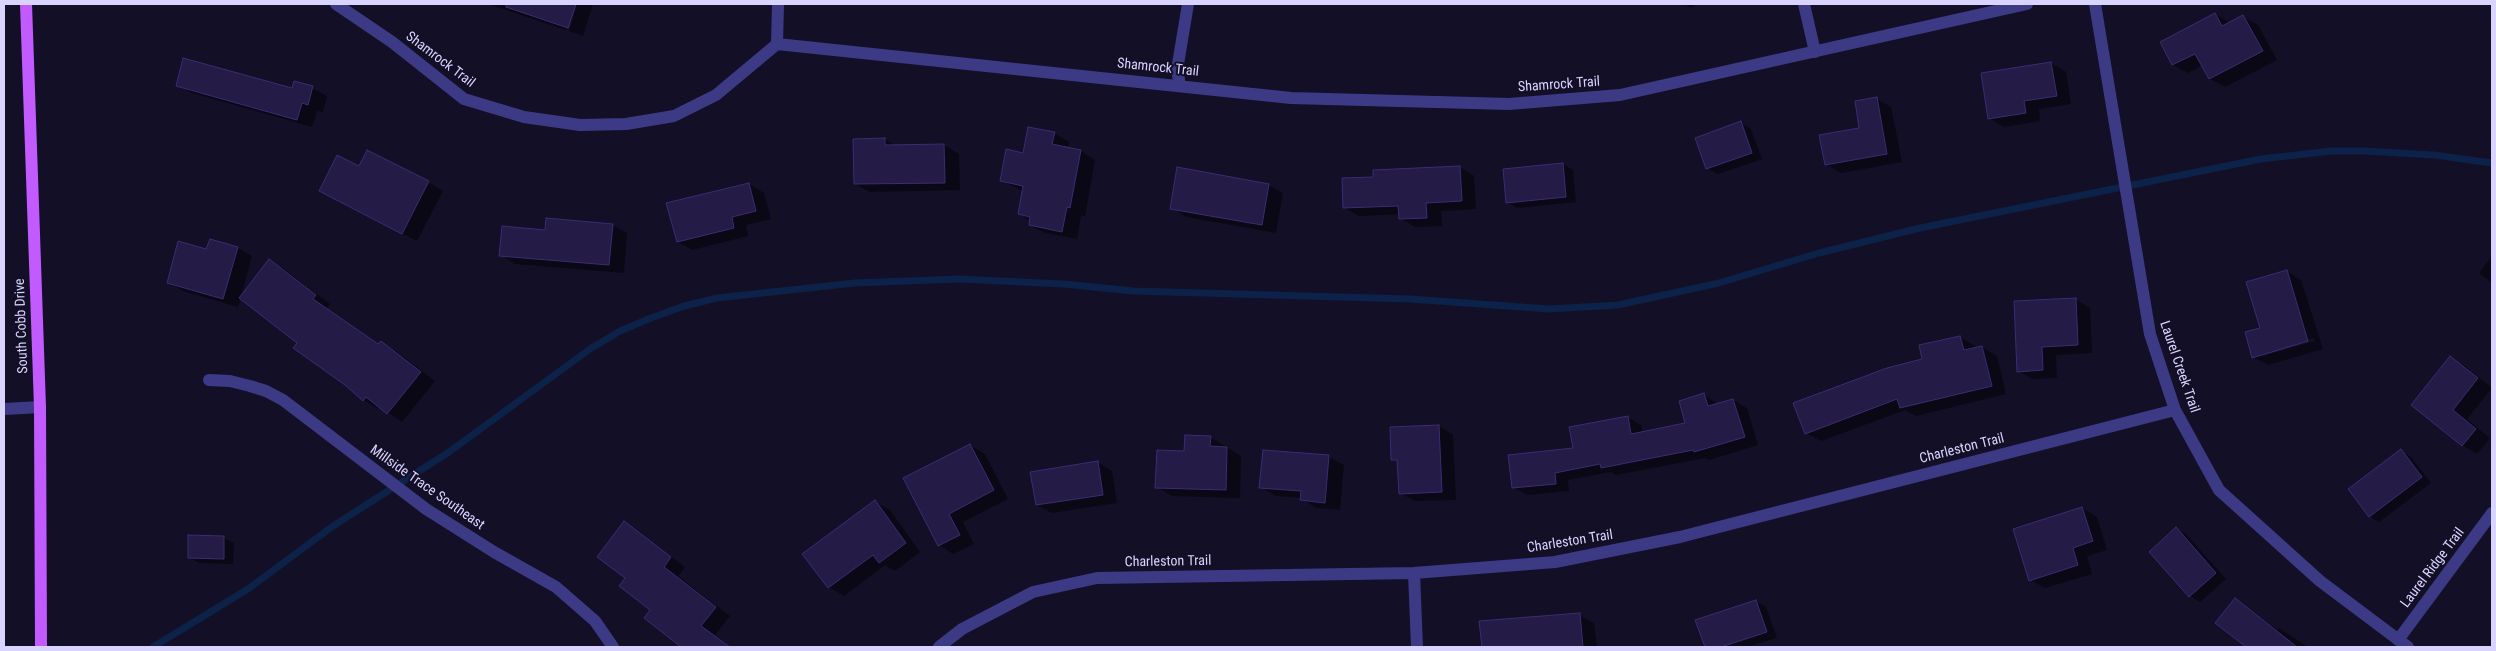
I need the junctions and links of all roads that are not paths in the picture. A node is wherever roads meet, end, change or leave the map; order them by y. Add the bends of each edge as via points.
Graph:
1 (26, 4) edge
2 (336, 4) edge
3 (778, 4) edge
4 (1188, 4) edge
5 (1804, 4) edge
6 (2026, 4) edge
7 (2095, 4) edge
8 (777, 44) junction
9 (1815, 52) junction
10 (1180, 85) junction
11 (209, 380) dead end
12 (40, 408) junction
13 (4, 409) edge
14 (2175, 410) junction
15 (2492, 513) edge
16 (1414, 573) junction
17 (2403, 644) edge
18 (41, 647) edge
19 (613, 647) edge
20 (939, 647) edge
21 (1416, 647) edge

1 - 12 main road, South Cobb Drive
2 - 8 street, Shamrock Trail via 392,42 464,99 524,118 580,125 626,124 674,116 716,95
3 - 8 street
4 - 10 street via 1177,70
5 - 9 street
6 - 9 street, Shamrock Trail
7 - 14 street, Laurel Creek Trail via 2150,334
8 - 10 street, Shamrock Trail
9 - 10 street, Shamrock Trail via 1620,95 1509,104 1291,98
11 - 19 street, Millside Trace Southeast via 250,386 283,400 426,509 556,587 595,621
12 - 13 street
12 - 18 main road, South Cobb Drive
14 - 16 street, Charleston Trail via 1680,537 1555,562
14 - 17 street, Laurel Creek Trail via 2219,490 2320,582
15 - 17 street, Laurel Ridge Trail
16 - 20 street, Charleston Trail via 1097,578 1033,592 962,629
16 - 21 street

